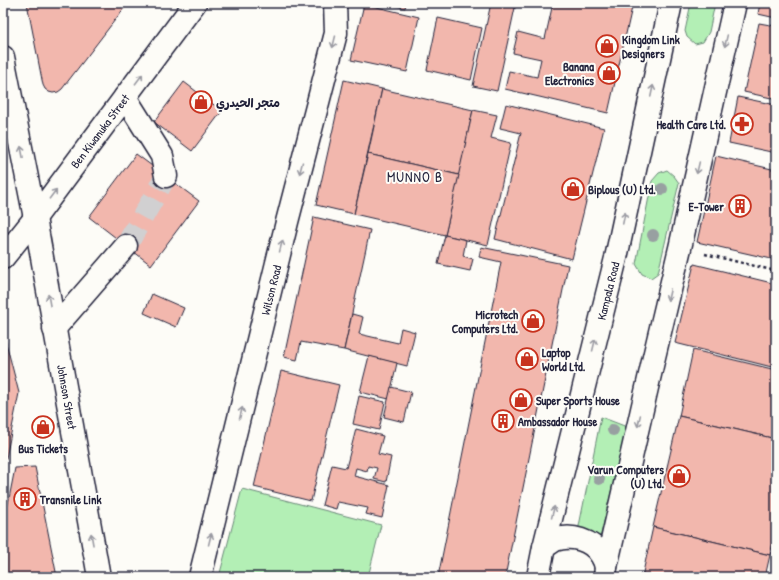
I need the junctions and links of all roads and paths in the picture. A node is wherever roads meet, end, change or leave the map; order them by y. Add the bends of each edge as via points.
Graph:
1 (195, 3) edge
2 (335, 3) edge
3 (671, 3) edge
4 (735, 3) edge
5 (3, 57) edge
6 (125, 97) junction
7 (166, 176) tunnel mouth
8 (35, 218) junction
9 (126, 246) tunnel mouth
10 (680, 248) junction
11 (3, 258) edge
12 (776, 271) edge
13 (54, 329) junction
14 (544, 547) junction
15 (606, 572) edge
16 (540, 576) edge
17 (99, 577) edge
18 (200, 577) edge

6 -> 1 main road, Ben Kiwanuka Street
2 - 18 main road, Wilson Road via 336,33
14 -> 3 main road, Kampala Road via 616,258
4 -> 10 main road
8 -> 5 main road, Johnson Street
6 - 7 main road via 162,156
8 -> 6 main road, Ben Kiwanuka Street
8 - 11 main road, Ben Kiwanuka Street
13 -> 8 main road, Johnson Street
9 - 13 main road
10 - 12 path
10 -> 15 main road
17 -> 13 main road, Johnson Street
14 - 15 main road via 555,540 568,537 581,539 593,545 601,555
14 - 16 main road, Kampala Road

